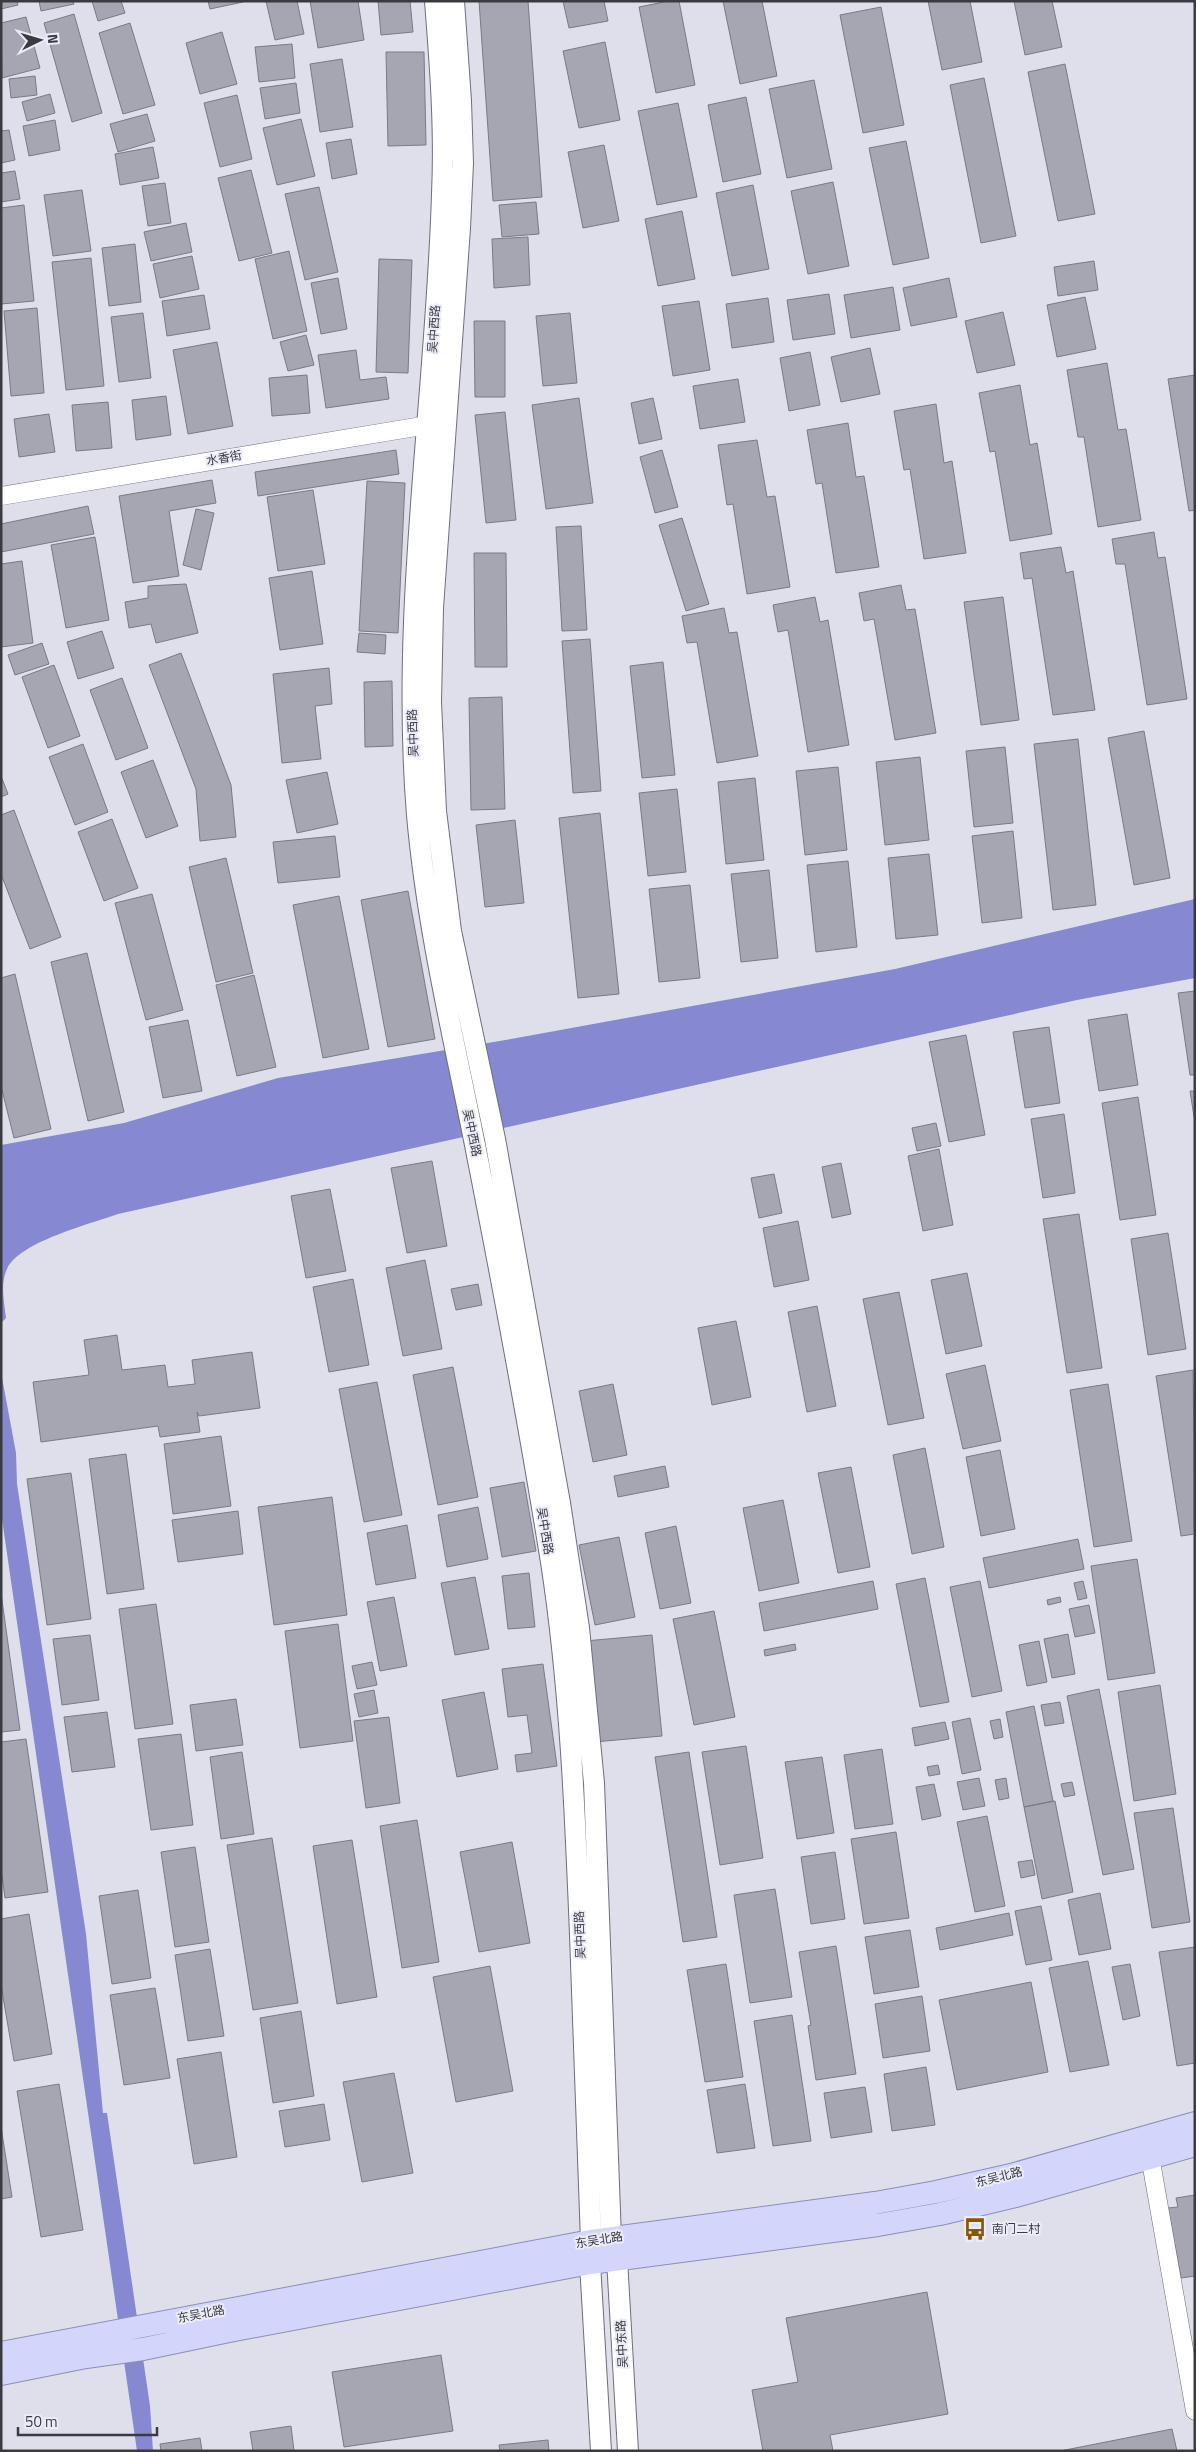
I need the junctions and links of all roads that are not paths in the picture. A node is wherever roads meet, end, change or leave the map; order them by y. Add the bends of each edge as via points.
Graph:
1 (435, 1) edge
2 (454, 1) edge
3 (437, 423) junction
4 (1, 496) edge
5 (1195, 2122) edge
6 (1146, 2135) junction
7 (1195, 2146) edge
8 (1150, 2157) junction
9 (601, 2239) junction
10 (617, 2259) junction
11 (590, 2263) junction
12 (1, 2353) edge
13 (1, 2374) edge
14 (1195, 2411) edge
15 (601, 2451) edge
16 (628, 2451) edge

1 - 3 main road, 吴中西路 via 443,163
2 - 3 main road, 吴中西路 via 463,163
3 - 4 street, 水香街
3 - 9 main road, 吴中西路 via 432,616 433,762 446,894 461,987 495,1139 563,1520 587,1692 594,1783
3 - 9 main road, 吴中西路 via 413,607 414,762 426,897 544,1523 567,1694
5 - 6 main road, 东吴北路
6 - 8 street
6 - 9 main road, 东吴北路 via 1011,2175 936,2192
7 - 8 main road, 东吴北路
8 - 10 main road, 东吴北路 via 1016,2196 940,2214
8 - 14 street
9 - 10 main road, 吴中东路
9 - 11 main road, 吴中西路
9 - 12 main road, 东吴北路
10 - 11 main road, 东吴北路
10 - 16 main road, 吴中东路
11 - 13 main road, 东吴北路
11 - 15 main road

